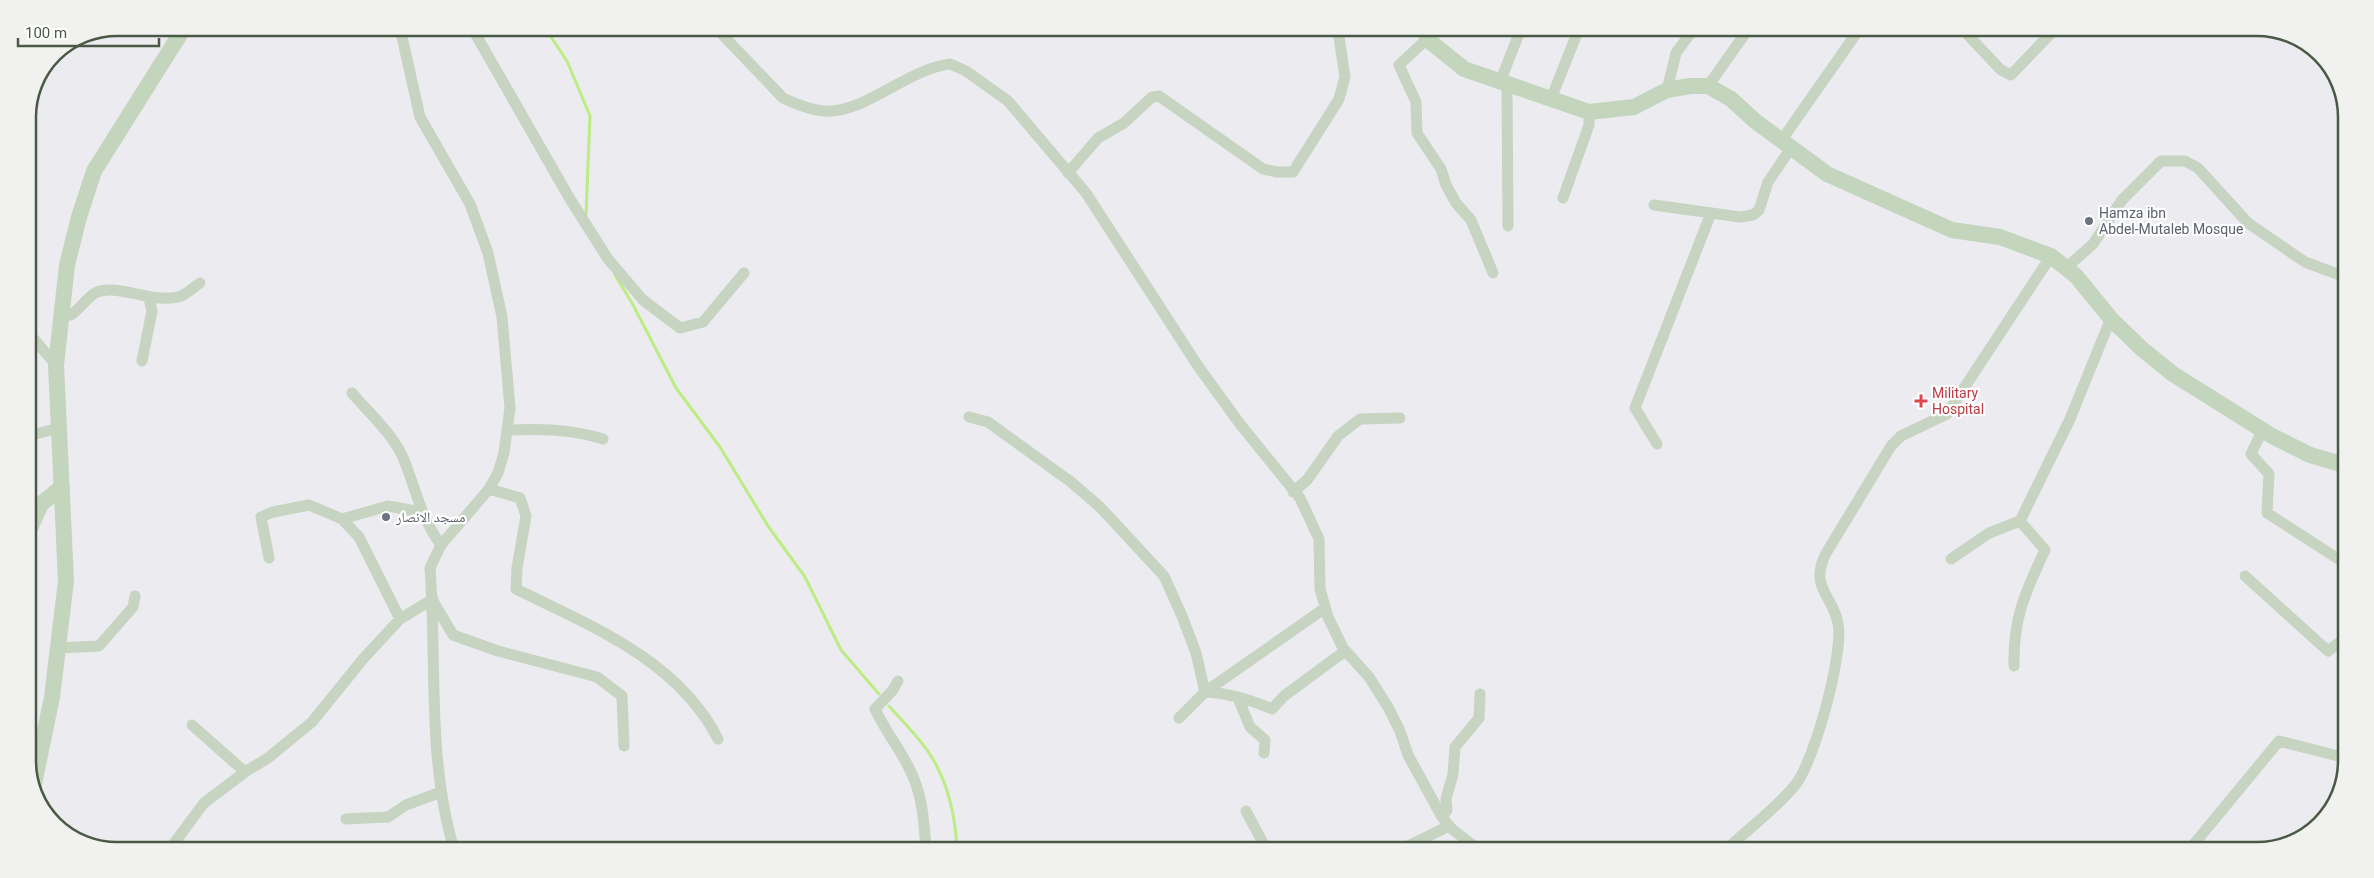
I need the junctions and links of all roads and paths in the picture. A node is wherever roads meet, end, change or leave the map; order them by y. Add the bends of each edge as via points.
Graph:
1 (179, 36) edge
2 (402, 36) edge
3 (477, 36) edge
4 (724, 36) edge
5 (1339, 36) edge
6 (1427, 36) edge
7 (1429, 36) edge
8 (1518, 36) edge
9 (1576, 36) edge
10 (1688, 36) edge
11 (1743, 36) edge
12 (1855, 36) edge
13 (1969, 36) edge
14 (2048, 36) edge
15 (1503, 83) junction
16 (1708, 86) junction
17 (1667, 90) junction
18 (1551, 99) junction
19 (1589, 112) junction
20 (1786, 145) junction
21 (1068, 172) junction
22 (1562, 198) dead end
23 (1654, 205) dead end
24 (1711, 213) junction
25 (1508, 226) dead end
26 (2051, 256) junction
27 (2066, 268) junction
28 (744, 273) dead end
29 (1493, 273) dead end
30 (2338, 274) edge
31 (200, 283) dead end
32 (149, 298) junction
33 (61, 318) junction
34 (2111, 318) junction
35 (36, 340) edge
36 (36, 342) edge
37 (142, 361) dead end
38 (56, 365) junction
39 (352, 393) dead end
40 (969, 417) dead end
41 (1400, 418) dead end
42 (59, 428) junction
43 (508, 430) junction
44 (2262, 431) junction
45 (36, 434) edge
46 (603, 439) dead end
47 (1657, 444) dead end
48 (2338, 463) edge
49 (62, 487) junction
50 (489, 488) junction
51 (1294, 491) junction
52 (421, 512) junction
53 (36, 516) edge
54 (342, 519) junction
55 (2020, 521) junction
56 (441, 545) junction
57 (269, 558) dead end
58 (1952, 559) dead end
59 (2338, 559) edge
60 (2245, 576) dead end
61 (135, 596) dead end
62 (432, 599) junction
63 (1325, 608) junction
64 (400, 619) junction
65 (2338, 644) edge
66 (60, 648) junction
67 (1345, 651) junction
68 (2014, 666) dead end
69 (898, 681) dead end
70 (1204, 692) junction
71 (1480, 694) dead end
72 (1238, 698) junction
73 (1180, 718) dead end
74 (192, 725) dead end
75 (718, 739) dead end
76 (624, 746) dead end
77 (1264, 752) dead end
78 (2338, 756) edge
79 (37, 770) edge
80 (245, 772) junction
81 (441, 792) junction
82 (1246, 811) dead end
83 (346, 819) dead end
84 (1446, 821) junction
85 (175, 842) edge
86 (452, 842) edge
87 (926, 842) edge
88 (1263, 842) edge
89 (1413, 842) edge
90 (1470, 842) edge
91 (1734, 842) edge
92 (2196, 842) edge

1 - 33 street via 94,171 68,265
2 - 43 street via 420,117 470,204 488,253 502,317 510,408
3 - 28 street via 608,260 643,300 680,328 703,322
4 - 21 street via 783,98 797,105 825,111 850,107 924,70 950,64 966,71 1008,101
5 - 21 street via 1345,77 1340,99 1292,172 1263,169 1160,96 1152,97 1124,123 1098,138
6 - 29 street via 1399,65 1416,102 1417,133 1441,169 1456,203 1471,220
7 - 15 street via 1464,69
8 - 15 street
9 - 18 street
10 - 17 street via 1676,53
11 - 16 street
12 - 20 street
13 - 14 street via 2001,70 2012,75
15 - 18 street
15 - 25 street
16 - 17 street
16 - 20 street via 1732,99
17 - 19 street via 1634,107
18 - 19 street
19 - 22 street via 1588,125
20 - 24 street via 1759,210 1753,215 1740,217
20 - 26 street via 1827,174 1952,230 2000,236
21 - 51 street via 1111,228 1198,366
23 - 24 street
24 - 47 street via 1635,408
26 - 27 street
26 - 91 street via 1947,414 1901,436 1891,446 1825,555 1819,568 1819,578 1838,622 1838,650 1810,755 1796,783
27 - 30 street via 2093,244 2122,200 2161,161 2185,161 2198,168 2248,223 2305,262
27 - 34 street via 2092,293
31 - 32 street via 180,297
32 - 33 street via 113,290 96,292 71,315
32 - 37 street via 152,311
33 - 35 street via 51,342 45,344
33 - 38 street
34 - 44 street via 2173,374
34 - 55 street via 2070,419
36 - 38 street
38 - 42 street
39 - 52 street via 387,432 404,459
40 - 70 street via 988,422 1071,482 1100,507 1164,576 1196,653
41 - 51 street via 1360,419 1338,436 1308,480
42 - 45 street
42 - 49 street
43 - 46 street via 549,428
43 - 50 street via 498,473
44 - 48 street via 2310,455
44 - 59 street via 2251,454 2269,474 2267,513
49 - 53 street via 42,504
49 - 66 street via 66,581
50 - 56 street
50 - 75 street via 520,498 526,516 516,589 618,638 688,694 707,717
51 - 63 street via 1319,539 1318,577
52 - 54 street via 388,506
52 - 56 street
54 - 57 street via 309,504 261,518
54 - 64 street via 358,538
55 - 58 street via 1989,533
55 - 68 street via 2045,550 2024,594 2013,637
56 - 62 street via 430,568
60 - 65 street via 2328,651
61 - 66 street via 133,607 99,646
62 - 64 street
62 - 76 street via 453,635 498,651 597,677 616,691 622,696
62 - 81 street via 435,719
63 - 67 street
63 - 70 street
64 - 80 street via 312,722 268,758
66 - 79 street
67 - 72 street via 1284,696 1272,709
67 - 84 street via 1369,677 1388,707 1408,755
69 - 87 street via 875,709 914,780 924,819
70 - 72 street
70 - 73 street
71 - 84 street via 1479,718 1455,747 1453,774 1446,799
72 - 77 street via 1250,728 1264,740
74 - 80 street
78 - 92 street via 2279,741
80 - 85 street via 204,803
81 - 83 street via 412,802 388,817
81 - 86 street
82 - 88 street
84 - 89 street
84 - 90 street

